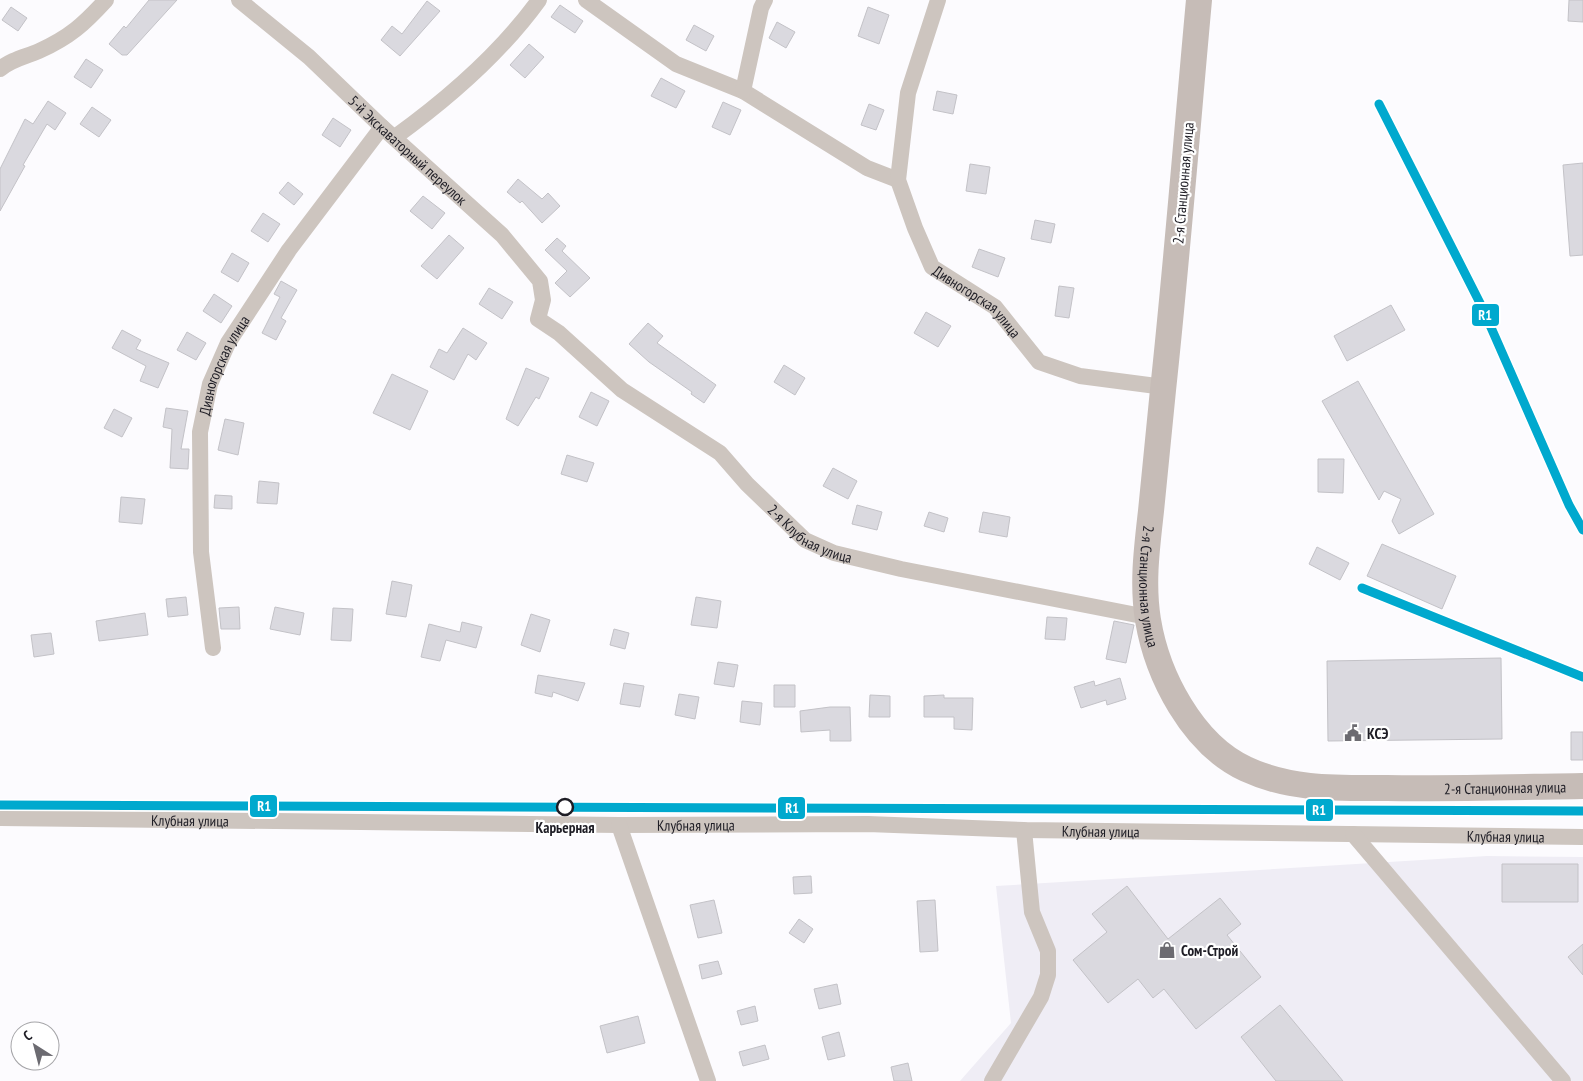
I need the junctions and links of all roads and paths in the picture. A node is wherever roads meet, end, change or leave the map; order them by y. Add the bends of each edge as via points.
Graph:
1 (106, 0) edge
2 (239, 0) edge
3 (539, 0) edge
4 (586, 0) edge
5 (765, 0) edge
6 (938, 0) edge
7 (1199, 0) edge
8 (0, 68) edge
9 (743, 91) junction
10 (389, 132) junction
11 (898, 180) junction
12 (538, 319) joint
13 (1164, 387) junction
14 (1147, 617) junction
15 (213, 648) dead end
16 (1583, 786) edge
17 (0, 818) edge
18 (619, 825) junction
19 (1024, 830) junction
20 (1353, 834) junction
21 (1583, 836) edge
22 (708, 1081) edge
23 (992, 1081) edge
24 (1563, 1081) edge

1 - 8 street via 74,33
2 - 10 street, 5-й Экскаваторный переулок via 309,57
3 - 10 street, Дивногорская улица via 475,72 434,109
4 - 9 street via 676,64
5 - 9 street
6 - 11 street, Дивногорская улица via 908,93
7 - 13 main road, 2-я Станционная улица
9 - 11 street via 867,168
10 - 12 street, 5-й Экскаваторный переулок via 502,235 540,281 543,300
10 - 15 street, Дивногорская улица via 289,250 228,343 210,384 200,432 201,552
11 - 13 street, Дивногорская улица via 932,267 995,307 1039,362 1080,376
12 - 14 street, 2-я Клубная улица via 559,333 622,390 720,453 805,540 834,553 901,569
13 - 14 main road, 2-я Станционная улица via 1145,560
14 - 16 main road, 2-я Станционная улица via 1156,655 1182,710 1206,738 1243,768 1274,780 1328,788
17 - 18 street, Клубная улица
18 - 19 street, Клубная улица via 868,824
18 - 22 street
19 - 20 street, Клубная улица
19 - 23 street via 1032,912 1048,952 1048,975 1041,997
20 - 21 street, Клубная улица
20 - 24 street

